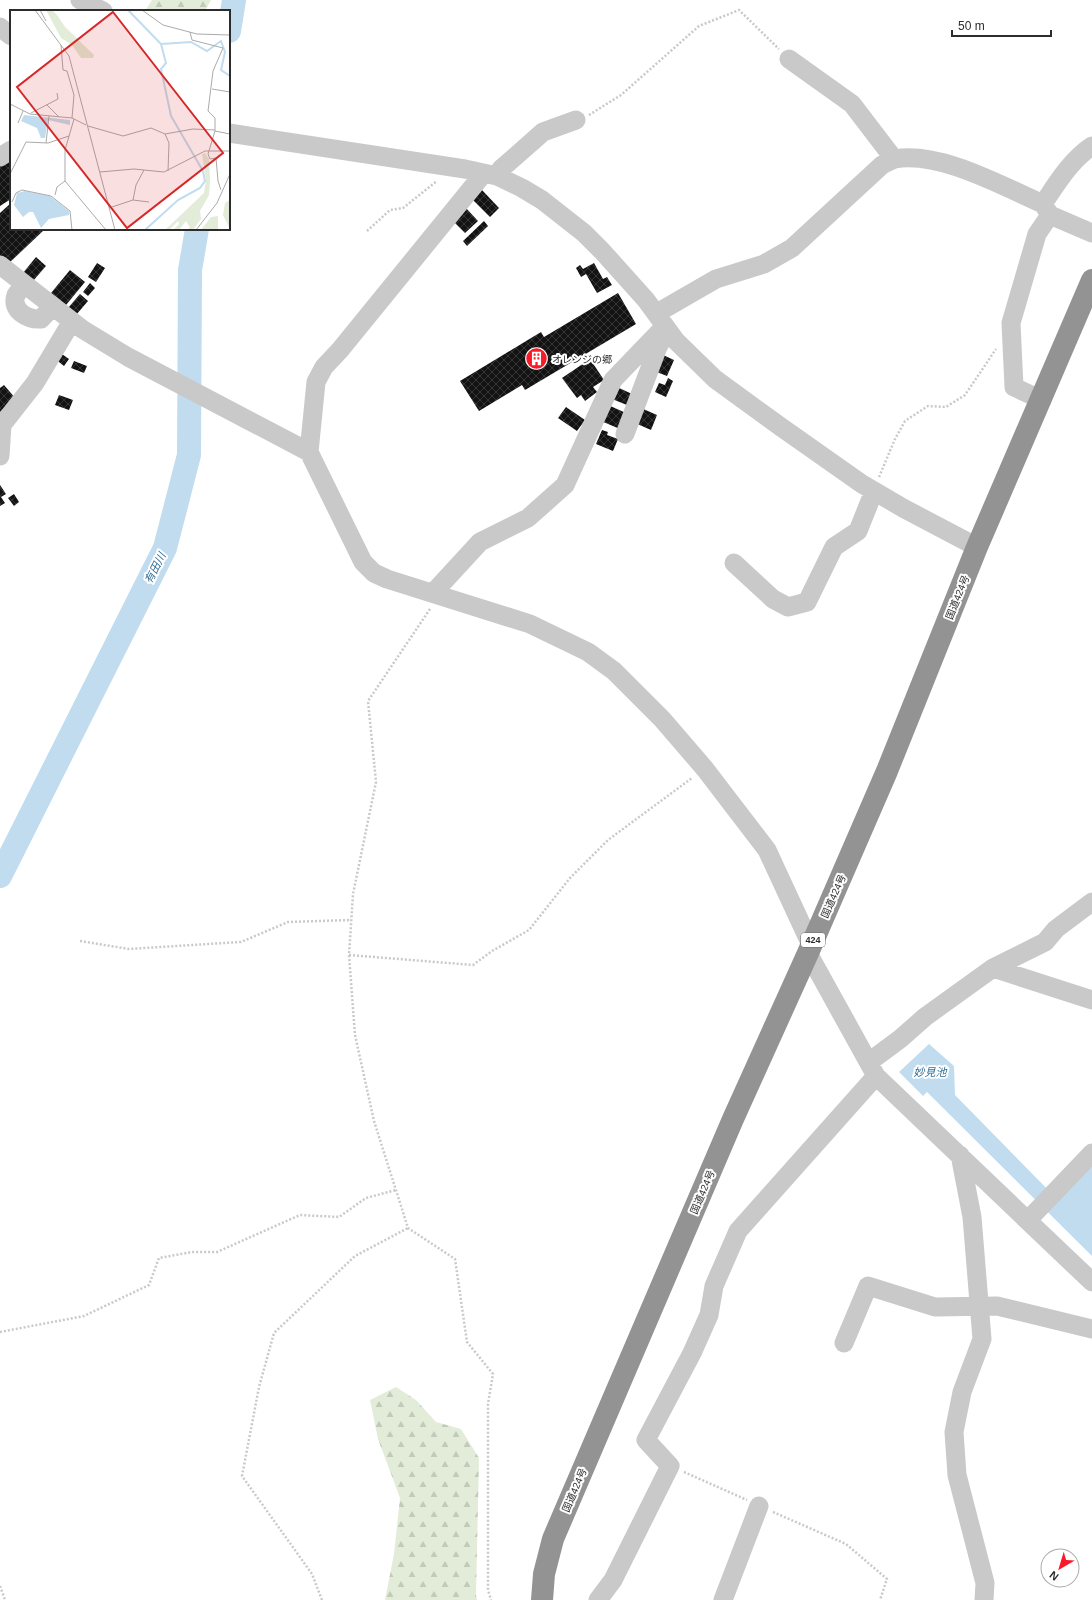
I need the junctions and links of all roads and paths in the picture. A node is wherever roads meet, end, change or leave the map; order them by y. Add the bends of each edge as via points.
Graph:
1 (80, 0) edge
2 (102, 10) edge
3 (0, 27) edge
4 (10, 35) edge
5 (789, 59) joint
6 (576, 120) joint
7 (230, 133) edge
8 (1092, 146) edge
9 (10, 151) edge
10 (0, 157) edge
11 (894, 159) junction
12 (454, 167) junction
13 (491, 174) junction
14 (1047, 209) junction
15 (366, 231) dead end
16 (1092, 233) edge
17 (0, 265) edge
18 (1092, 280) edge
19 (72, 321) junction
20 (663, 323) junction
21 (1012, 337) junction
22 (1042, 400) junction
23 (625, 434) dead end
24 (308, 452) junction
25 (0, 456) edge
26 (874, 491) junction
27 (977, 547) junction
28 (734, 563) dead end
29 (433, 593) junction
30 (705, 769) junction
31 (1092, 902) edge
32 (351, 920) junction
33 (80, 941) dead end
34 (810, 949) junction
35 (349, 955) junction
36 (994, 968) junction
37 (1092, 1000) edge
38 (873, 1069) junction
39 (1092, 1153) edge
40 (960, 1155) junction
41 (396, 1190) junction
42 (1028, 1220) junction
43 (408, 1228) junction
44 (1092, 1282) edge
45 (979, 1306) junction
46 (1092, 1328) edge
47 (0, 1332) edge
48 (844, 1344) dead end
49 (670, 1466) junction
50 (759, 1506) junction
51 (0, 1586) edge
52 (606, 1598) edge
53 (5, 1600) edge
54 (322, 1600) edge
55 (491, 1600) edge
56 (542, 1600) edge
57 (723, 1600) edge
58 (880, 1600) edge
59 (984, 1600) edge

1 - 2 street
3 - 4 street
5 - 6 path via 739,10 699,26 621,95 585,118
5 - 11 street via 852,104
6 - 13 street via 543,132 501,169
7 - 12 street
8 - 14 street via 1059,179
9 - 10 street
11 - 14 street via 914,158 945,162
11 - 20 street via 882,165 792,248 764,264 716,279
12 - 13 street
12 - 15 path via 403,208 390,210
13 - 20 street via 542,200 584,233 625,274
13 - 24 street via 324,367 316,382
14 - 16 street
14 - 21 street via 1037,234 1011,323
17 - 19 street
18 - 22 highway, 国道424号 / 424
19 - 24 street via 128,357
19 - 25 street via 35,383 2,425
20 - 23 street via 658,347
20 - 26 street via 696,362 731,391
20 - 29 street via 613,380 565,485 528,518 480,542
21 - 22 street via 1014,387
21 - 26 path via 1000,342 965,395 946,406 928,406 905,421
22 - 27 highway, 国道424号 / 424
24 - 29 street via 363,562 374,573 387,579
26 - 27 street
26 - 28 street via 858,531 834,547 807,602 788,607 773,599
27 - 34 highway, 国道424号 / 424 via 887,771
29 - 30 street via 530,624 588,652 619,677 662,720
29 - 32 path via 430,608 368,701 376,782 353,894
30 - 34 street via 767,850
30 - 35 path via 608,840 570,878 530,930 473,965
31 - 36 street via 1056,929 1045,942
32 - 33 path via 288,922 241,942 129,949
32 - 35 path
34 - 38 street
34 - 56 highway, 国道424号 / 424 via 730,1126 553,1539 544,1574
35 - 41 path via 355,1034 374,1121
36 - 37 street
36 - 38 street via 925,1017 900,1039
38 - 40 street
38 - 49 street via 738,1231 714,1286 709,1315 646,1440
39 - 42 street
40 - 42 street
40 - 45 street via 972,1217
41 - 43 path
41 - 47 path via 366,1198 340,1216 300,1215 216,1252 192,1252 160,1258 149,1285 84,1316
42 - 44 street
43 - 54 path via 355,1256 274,1333 259,1387 242,1476 312,1574
43 - 55 path via 455,1259 467,1342 493,1374 488,1404 488,1590
45 - 46 street via 997,1306
45 - 48 street via 935,1307 868,1286
45 - 59 street via 982,1339 962,1392 954,1432 957,1475 985,1583
49 - 50 path
49 - 52 street
50 - 57 street
50 - 58 path via 846,1544 887,1579
51 - 53 path

